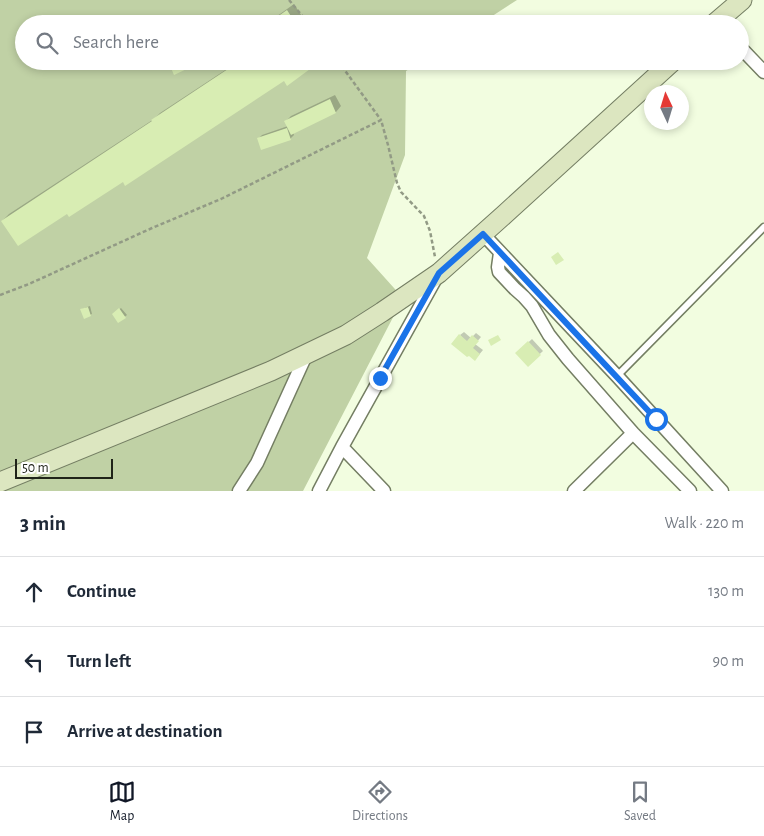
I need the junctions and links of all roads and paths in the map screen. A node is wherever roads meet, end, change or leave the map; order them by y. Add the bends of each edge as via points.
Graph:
1 (289, 0) edge
2 (742, 0) edge
3 (302, 15) edge
4 (725, 15) edge
5 (749, 57) edge
6 (345, 70) edge
7 (663, 70) edge
8 (764, 72) edge
9 (381, 120) junction
10 (764, 227) edge
11 (483, 234) junction
12 (500, 253) junction
13 (439, 273) junction
14 (0, 295) edge
15 (307, 353) junction
16 (617, 376) junction
17 (634, 433) junction
18 (342, 447) junction
19 (0, 482) edge
20 (239, 491) edge
21 (319, 491) edge
22 (384, 491) edge
23 (574, 491) edge
24 (690, 491) edge
25 (722, 491) edge

1 - 3 path
2 - 4 street
5 - 8 street
6 - 9 path
7 - 11 street
9 - 13 path via 396,183 424,216
9 - 14 path via 221,199
10 - 16 lane
11 - 12 street
11 - 13 street
12 - 16 street
12 - 17 street via 500,272 532,306 568,359
13 - 15 street via 353,330
13 - 18 street
15 - 19 street via 271,371
15 - 20 street via 256,464
16 - 25 street
17 - 23 street
17 - 24 street
18 - 21 street
18 - 22 street

